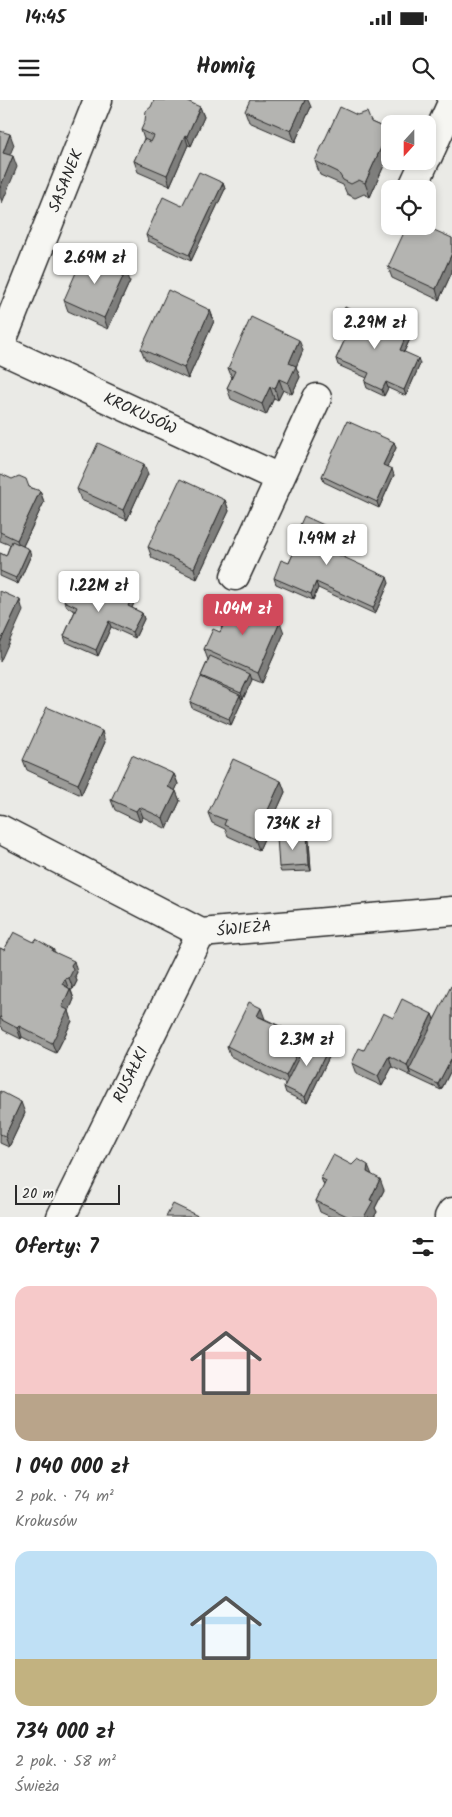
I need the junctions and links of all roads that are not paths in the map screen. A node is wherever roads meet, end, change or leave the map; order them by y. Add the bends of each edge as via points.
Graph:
1 (98, 100) edge
2 (446, 100) edge
3 (452, 103) edge
4 (436, 138) edge
5 (0, 347) edge
6 (317, 398) dead end
7 (280, 478) junction
8 (236, 576) dead end
9 (0, 829) edge
10 (452, 911) edge
11 (201, 933) junction
12 (452, 1212) edge
13 (61, 1217) edge
14 (449, 1217) edge

1 - 5 street, SASANEK
2 - 3 street
3 - 4 street
5 - 7 street, KROKUSÓW
6 - 7 street
7 - 8 street
9 - 11 street, ŚWIEŻA
10 - 11 street, ŚWIEŻA
11 - 13 street, RUSAŁKI
12 - 14 street

